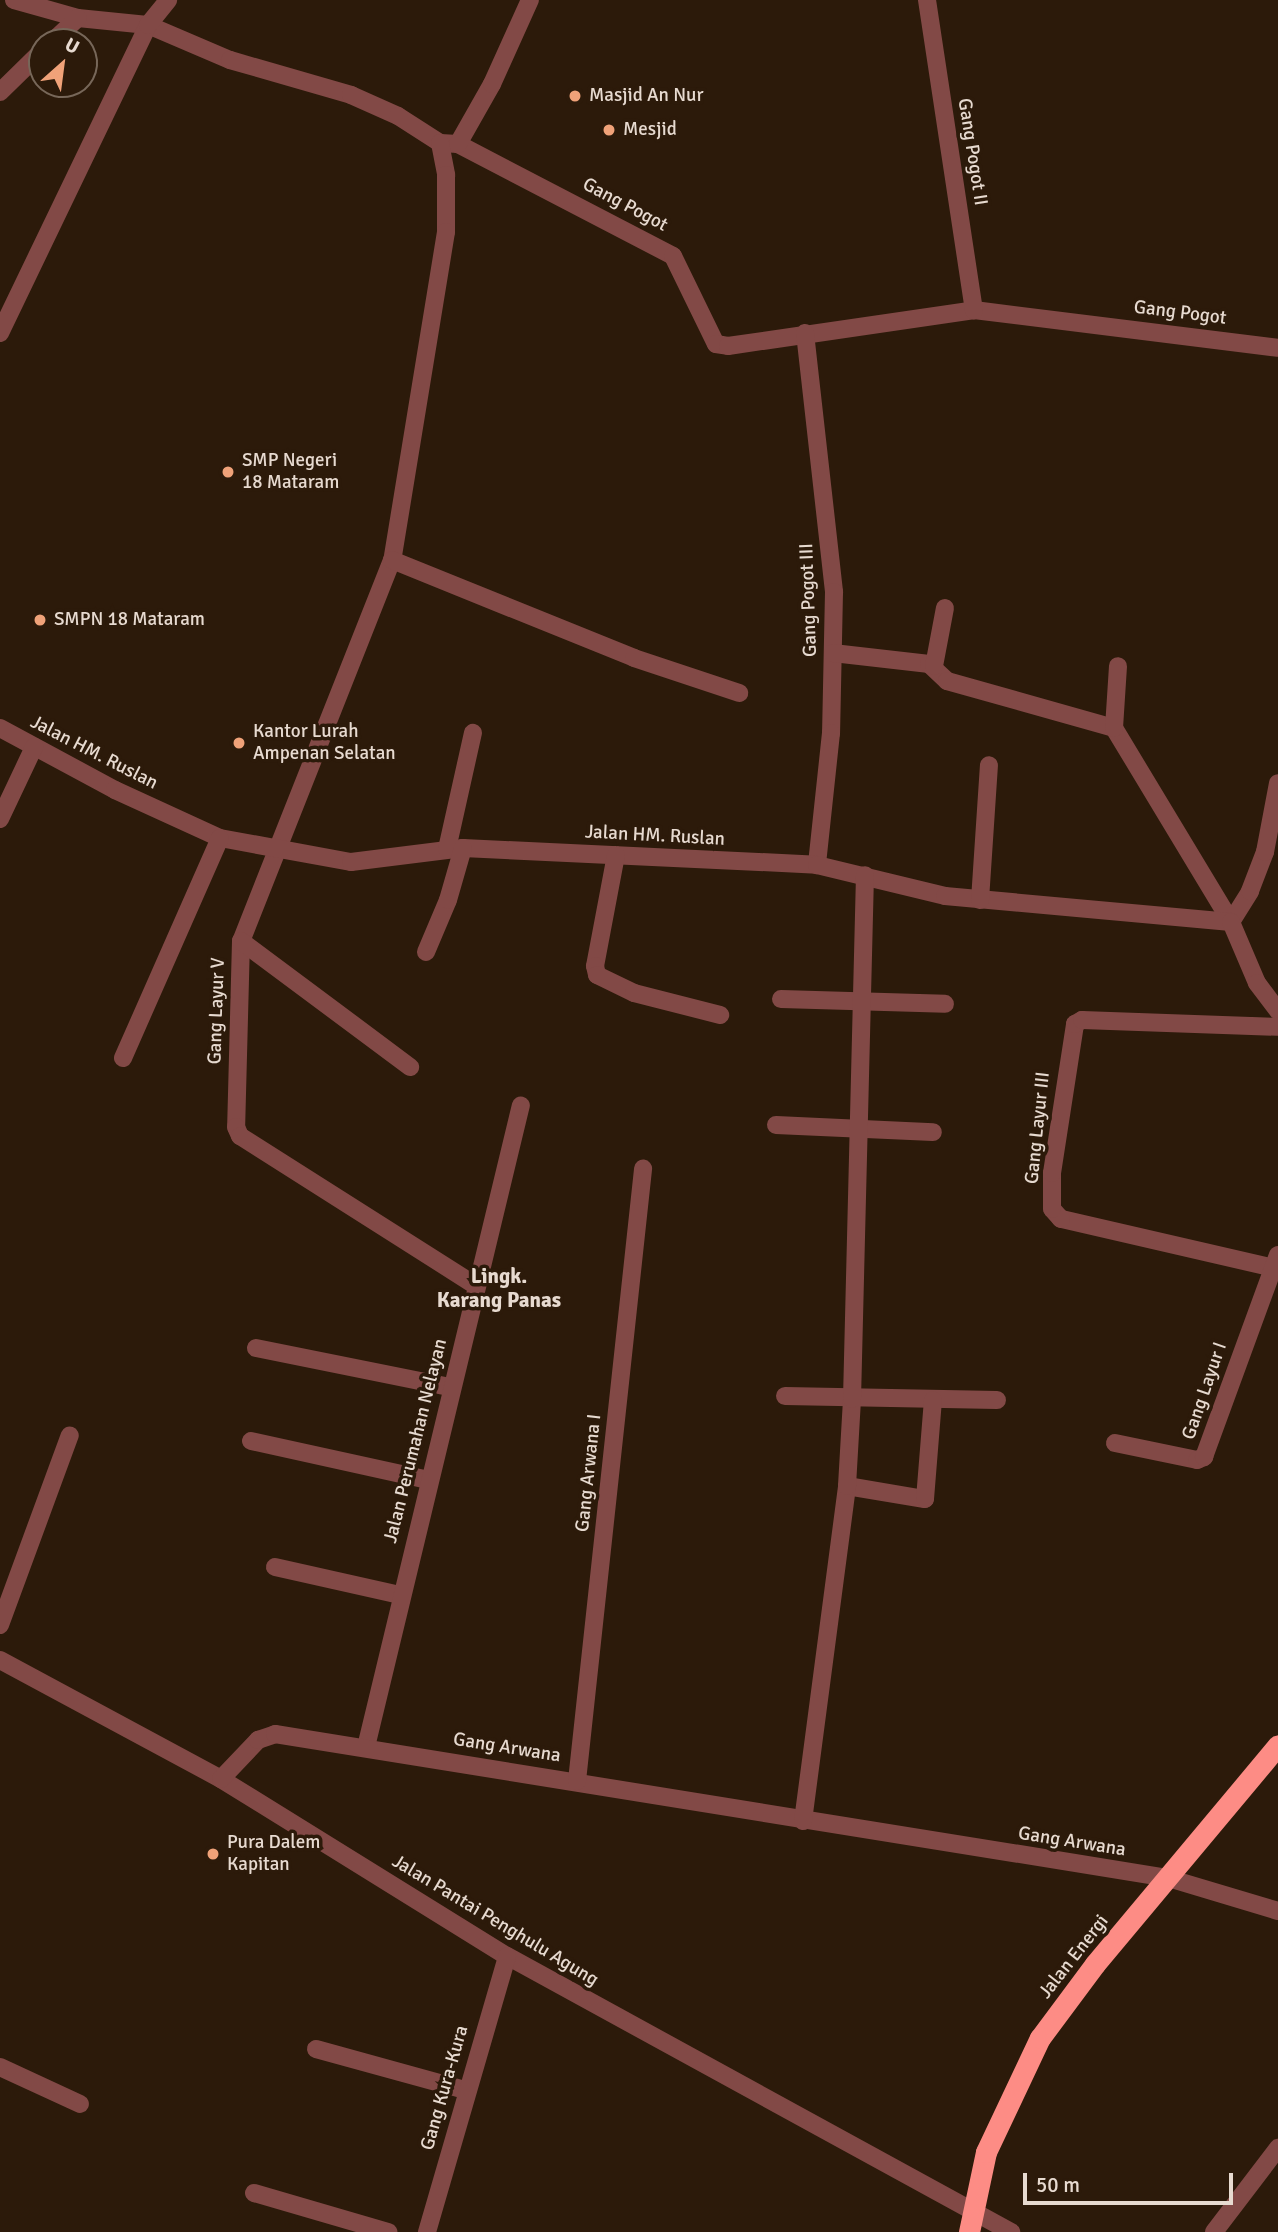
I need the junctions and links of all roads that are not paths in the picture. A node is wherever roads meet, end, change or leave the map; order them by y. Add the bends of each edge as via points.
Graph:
1 (14, 0) edge
2 (168, 0) edge
3 (530, 0) edge
4 (927, 0) edge
5 (78, 18) junction
6 (148, 25) junction
7 (67, 28) edge
8 (28, 65) edge
9 (0, 92) edge
10 (440, 143) junction
11 (458, 144) junction
12 (974, 310) junction
13 (0, 333) edge
14 (805, 333) junction
15 (1278, 348) edge
16 (392, 560) junction
17 (945, 608) dead end
18 (833, 653) junction
19 (934, 666) junction
20 (1118, 666) dead end
21 (739, 693) dead end
22 (0, 728) edge
23 (1114, 728) junction
24 (473, 733) dead end
25 (34, 747) junction
26 (989, 765) dead end
27 (1278, 783) edge
28 (0, 819) edge
29 (219, 838) junction
30 (277, 846) junction
31 (455, 849) junction
32 (616, 855) junction
33 (817, 865) junction
34 (865, 876) junction
35 (979, 900) junction
36 (1231, 922) junction
37 (241, 942) junction
38 (426, 952) dead end
39 (781, 999) dead end
40 (862, 1002) junction
41 (945, 1004) dead end
42 (1278, 1011) edge
43 (720, 1015) dead end
44 (1278, 1027) edge
45 (123, 1058) dead end
46 (410, 1067) dead end
47 (521, 1105) dead end
48 (776, 1125) dead end
49 (859, 1129) junction
50 (933, 1132) dead end
51 (643, 1169) dead end
52 (1276, 1261) edge
53 (476, 1286) junction
54 (256, 1348) dead end
55 (450, 1387) junction
56 (785, 1396) dead end
57 (852, 1399) junction
58 (933, 1400) junction
59 (997, 1401) dead end
60 (70, 1435) dead end
61 (251, 1441) dead end
62 (1115, 1443) dead end
63 (428, 1480) junction
64 (846, 1486) junction
65 (275, 1567) dead end
66 (400, 1595) junction
67 (0, 1625) edge
68 (0, 1660) edge
69 (1278, 1745) edge
70 (366, 1747) junction
71 (221, 1779) junction
72 (577, 1781) junction
73 (803, 1821) junction
74 (1168, 1878) junction
75 (1278, 1911) edge
76 (507, 1956) junction
77 (316, 2049) dead end
78 (0, 2067) edge
79 (465, 2090) junction
80 (80, 2104) dead end
81 (1278, 2148) edge
82 (1272, 2167) edge
83 (254, 2193) dead end
84 (971, 2221) edge
85 (388, 2232) edge
86 (427, 2232) edge
87 (1011, 2232) edge
88 (1214, 2232) edge

1 - 5 street, Gang Pogot
2 - 6 street
3 - 11 street via 492,84
4 - 12 street, Gang Pogot II
5 - 6 street, Gang Pogot
5 - 7 street
6 - 10 street, Gang Pogot via 230,60 351,95
6 - 13 street
8 - 9 street
10 - 11 street, Gang Pogot
10 - 16 street, Gang Layur V via 446,175 446,232
11 - 14 street, Gang Pogot via 673,256 716,344
12 - 14 street, Gang Pogot
12 - 15 street, Gang Pogot
14 - 18 street, Gang Pogot III via 834,593
16 - 21 street via 634,658
16 - 30 street, Gang Layur V
17 - 19 street
18 - 19 street
18 - 33 street, Gang Pogot III via 831,733
19 - 23 street via 947,681
20 - 23 street
22 - 25 street, Jalan HM. Ruslan
23 - 36 street
24 - 31 street
25 - 28 street
25 - 29 street, Jalan HM. Ruslan
26 - 35 street
27 - 36 street via 1265,852 1250,891
29 - 30 street, Jalan HM. Ruslan
29 - 45 street
30 - 31 street, Jalan HM. Ruslan via 351,862
30 - 37 street, Gang Layur V
31 - 32 street, Jalan HM. Ruslan
31 - 38 street via 448,900
32 - 33 street, Jalan HM. Ruslan
32 - 43 street via 597,975 634,993
33 - 34 street, Jalan HM. Ruslan
34 - 35 street, Jalan HM. Ruslan
34 - 40 street
35 - 36 street, Jalan HM. Ruslan
36 - 42 street via 1257,983
37 - 46 street
37 - 53 street, Gang Layur V via 234,1059 236,1132
39 - 40 street
40 - 41 street
40 - 49 street
44 - 52 street, Gang Layur III via 1082,1020 1074,1024 1052,1173 1052,1209 1060,1219
47 - 53 street, Jalan Perumahan Nelayan
48 - 49 street
49 - 50 street
49 - 57 street
51 - 72 street, Gang Arwana I
52 - 62 street, Gang Layur I via 1204,1457 1197,1460
53 - 55 street, Jalan Perumahan Nelayan
54 - 55 street
55 - 63 street, Jalan Perumahan Nelayan
56 - 57 street
57 - 58 street
57 - 64 street
58 - 59 street
58 - 64 street via 925,1499
60 - 67 street
61 - 63 street
63 - 66 street, Jalan Perumahan Nelayan
64 - 73 street
65 - 66 street
66 - 70 street, Jalan Perumahan Nelayan
68 - 71 street, Jalan Pantai Penghulu Agung
69 - 74 highway, Jalan Energi
70 - 71 street, Gang Arwana via 267,1735
70 - 72 street, Gang Arwana
71 - 76 street, Jalan Pantai Penghulu Agung
72 - 73 street, Gang Arwana
73 - 74 street, Gang Arwana
74 - 75 street, Gang Arwana
74 - 84 highway, Jalan Energi via 1040,2038 999,2120
76 - 79 street, Gang Kura-Kura
76 - 84 street, Jalan Pantai Penghulu Agung
77 - 79 street
78 - 80 street
79 - 86 street, Gang Kura-Kura
81 - 82 street
82 - 88 street
83 - 85 street
84 - 87 street, Jalan Pantai Penghulu Agung

